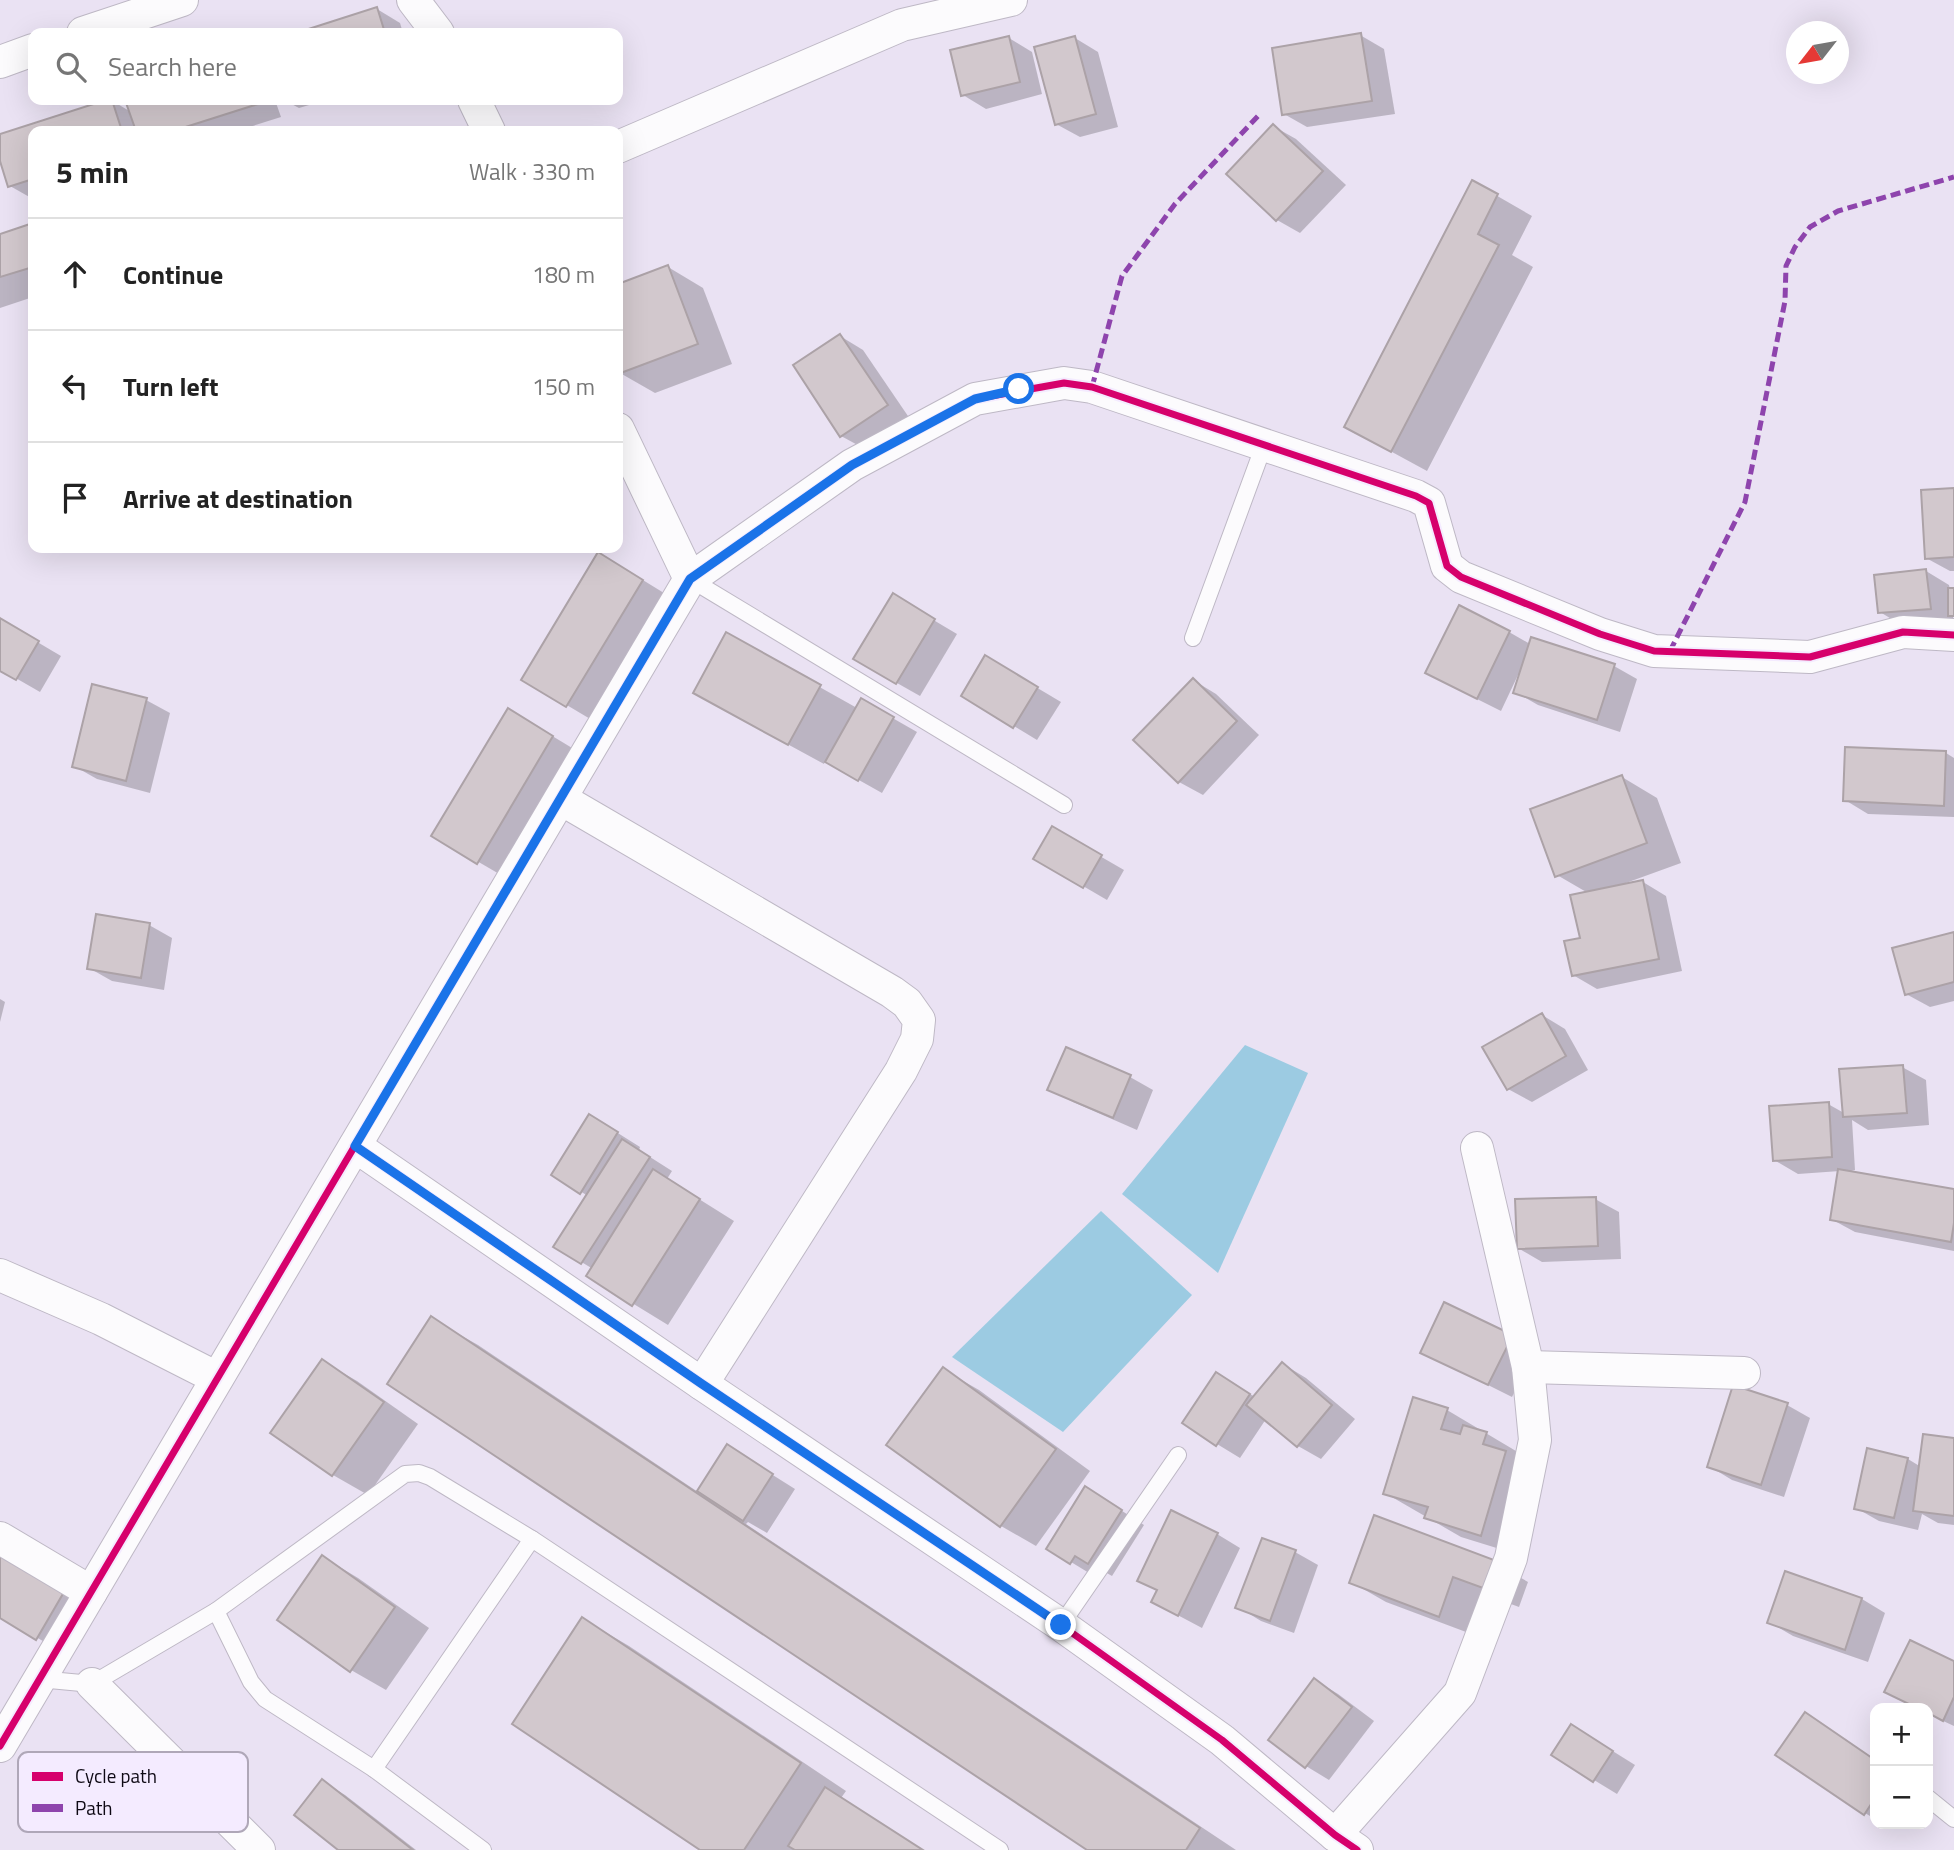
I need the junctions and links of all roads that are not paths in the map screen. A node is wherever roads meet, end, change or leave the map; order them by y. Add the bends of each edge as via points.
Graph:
1 (182, 0) edge
2 (1011, 0) edge
3 (98, 28) edge
4 (28, 52) edge
5 (0, 62) edge
6 (476, 105) edge
7 (487, 126) edge
8 (623, 145) edge
9 (623, 439) edge
10 (1264, 445) junction
11 (690, 579) junction
12 (1954, 635) edge
13 (1193, 638) dead end
14 (561, 799) junction
15 (1064, 804) dead end
16 (355, 1146) junction
17 (1477, 1148) dead end
18 (0, 1276) edge
19 (1528, 1367) junction
20 (1744, 1373) dead end
21 (217, 1378) junction
22 (702, 1384) junction
23 (1178, 1455) dead end
24 (0, 1538) edge
25 (532, 1539) junction
26 (90, 1592) junction
27 (216, 1611) junction
28 (1061, 1625) junction
29 (39, 1679) junction
30 (92, 1684) junction
31 (0, 1746) edge
32 (160, 1752) edge
33 (374, 1769) junction
34 (1933, 1802) edge
35 (1954, 1819) edge
36 (241, 1832) edge
37 (1338, 1845) edge
38 (259, 1850) edge
39 (483, 1850) edge
40 (1000, 1850) edge

1 - 3 street
2 - 8 street via 902,25
4 - 5 street
6 - 7 street
9 - 11 street
10 - 11 street via 1092,387 1064,383 975,399 852,465
10 - 12 street via 1416,496 1429,503 1441,553 1447,566 1461,576 1600,634 1654,651 1810,657 1903,632
10 - 13 lane
11 - 14 street
11 - 15 lane
14 - 16 street
14 - 22 street via 892,992 919,1020 917,1039 901,1072
16 - 21 street
16 - 22 street
17 - 19 street
18 - 21 street via 101,1319
19 - 20 street
19 - 37 street via 1535,1440 1511,1559 1460,1692
21 - 26 street
22 - 28 street
23 - 28 lane
24 - 26 street
25 - 27 lane via 430,1477 405,1474
25 - 33 lane
25 - 40 lane
26 - 29 street
27 - 30 lane
27 - 33 lane via 251,1682 265,1699
28 - 37 street via 1223,1740
29 - 30 lane
29 - 31 street
30 - 32 street
33 - 39 lane
34 - 35 lane
36 - 38 street

